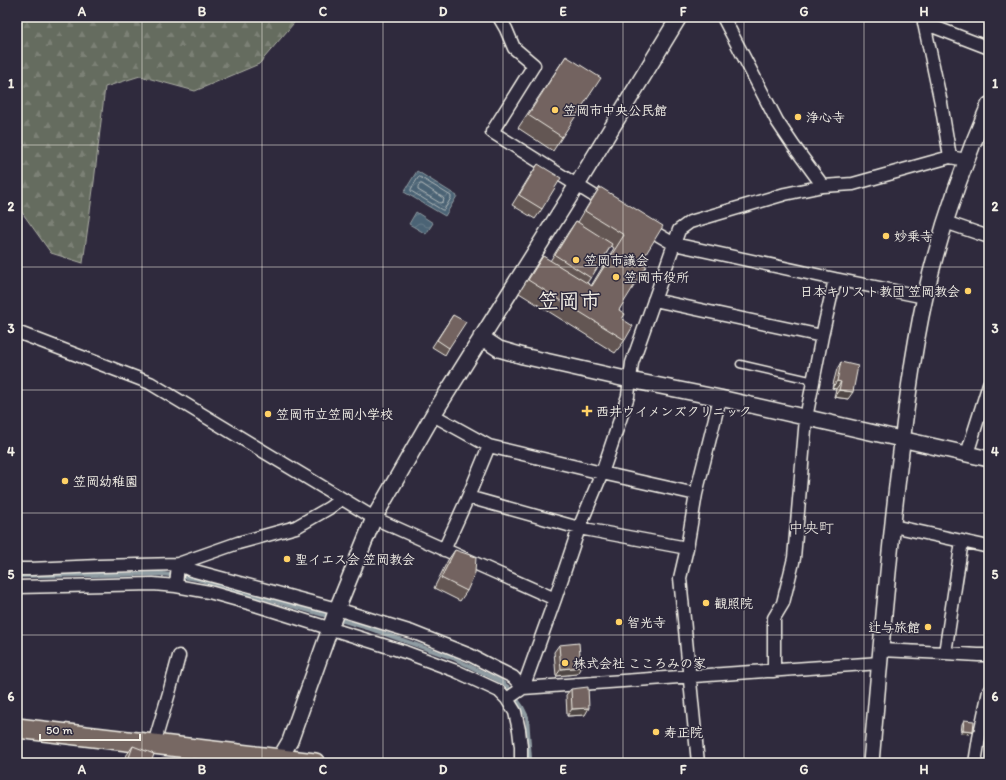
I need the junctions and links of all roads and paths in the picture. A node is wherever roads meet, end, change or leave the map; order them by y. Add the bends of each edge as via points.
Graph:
1 (499, 17) edge
2 (679, 17) edge
3 (724, 17) edge
4 (924, 20) edge
5 (989, 48) edge
6 (989, 105) edge
7 (984, 128) edge
8 (950, 157) junction
9 (966, 160) junction
10 (577, 185) junction
11 (823, 186) junction
12 (616, 209) edge
13 (635, 221) edge
14 (945, 222) junction
15 (989, 237) edge
16 (674, 244) junction
17 (835, 279) junction
18 (925, 297) junction
19 (654, 300) junction
20 (17, 332) edge
21 (822, 336) junction
22 (481, 337) junction
23 (740, 364) dead end
24 (630, 380) junction
25 (814, 381) junction
26 (989, 384) edge
27 (720, 398) junction
28 (433, 415) junction
29 (806, 418) junction
30 (903, 440) junction
31 (489, 446) junction
32 (967, 454) junction
33 (989, 459) edge
34 (602, 473) junction
35 (696, 494) junction
36 (468, 497) junction
37 (342, 499) junction
38 (374, 518) junction
39 (893, 526) junction
40 (579, 528) junction
41 (962, 541) junction
42 (989, 547) edge
43 (687, 548) junction
44 (444, 550) junction
45 (17, 568) edge
46 (99, 575) junction
47 (177, 576) junction
48 (30, 577) junction
49 (17, 587) edge
50 (254, 596) junction
51 (555, 599) junction
52 (334, 619) junction
53 (408, 642) junction
54 (945, 653) junction
55 (989, 655) edge
56 (179, 656) dead end
57 (880, 657) junction
58 (459, 662) junction
59 (774, 671) junction
60 (690, 676) junction
61 (989, 691) edge
62 (514, 694) junction
63 (17, 728) edge
64 (154, 744) junction
65 (279, 761) edge
66 (315, 763) edge
67 (522, 763) edge
68 (698, 763) edge
69 (871, 763) edge
70 (975, 763) edge

1 - 10 street via 514,48 534,65 492,132
2 - 10 street
3 - 11 street via 777,121
4 - 5 street
4 - 8 street
6 - 7 street
7 - 9 street
8 - 9 street
8 - 11 street via 853,184
9 - 14 street
10 - 12 street
10 - 22 street
11 - 16 street via 785,194 690,222 679,230
13 - 16 street
14 - 15 street
14 - 18 street
16 - 17 street
16 - 19 street
17 - 18 street
17 - 21 street
18 - 30 street via 912,366
19 - 21 street
19 - 24 street via 632,363
20 - 37 street via 150,384
21 - 25 street
22 - 24 street via 499,349 523,356
22 - 28 street
23 - 25 lane
24 - 27 street
24 - 34 street via 628,396
25 - 29 street
26 - 32 street
27 - 29 street
27 - 35 street
28 - 31 street
28 - 38 street
29 - 30 street
29 - 59 street via 794,558 783,603 774,618
30 - 32 street
30 - 39 street
31 - 34 street
31 - 36 street
32 - 33 street
34 - 35 street
34 - 40 street
35 - 43 street
36 - 40 street
36 - 44 street
37 - 38 street
37 - 47 street via 296,527 238,543
38 - 44 street
38 - 52 street
39 - 41 street
39 - 57 street
40 - 43 street
40 - 51 street
41 - 42 street
41 - 54 street
43 - 60 street via 680,578
44 - 51 street
45 - 48 street
46 - 47 street
46 - 47 street via 153,584
46 - 48 street
46 - 48 street
47 - 50 street via 209,592
47 - 50 street via 191,570
48 - 49 street
50 - 52 street
50 - 52 street
51 - 62 street
52 - 53 street
52 - 53 street
52 - 65 street via 290,741
53 - 58 street
53 - 58 street
54 - 55 street
54 - 57 street
56 - 64 street
57 - 59 street
57 - 69 street
58 - 62 street via 499,691
58 - 62 street via 495,668 513,678
59 - 60 street
60 - 62 street
60 - 68 street
61 - 70 street
62 - 67 street via 514,712 522,747
63 - 64 main road
64 - 65 main road
65 - 66 main road

